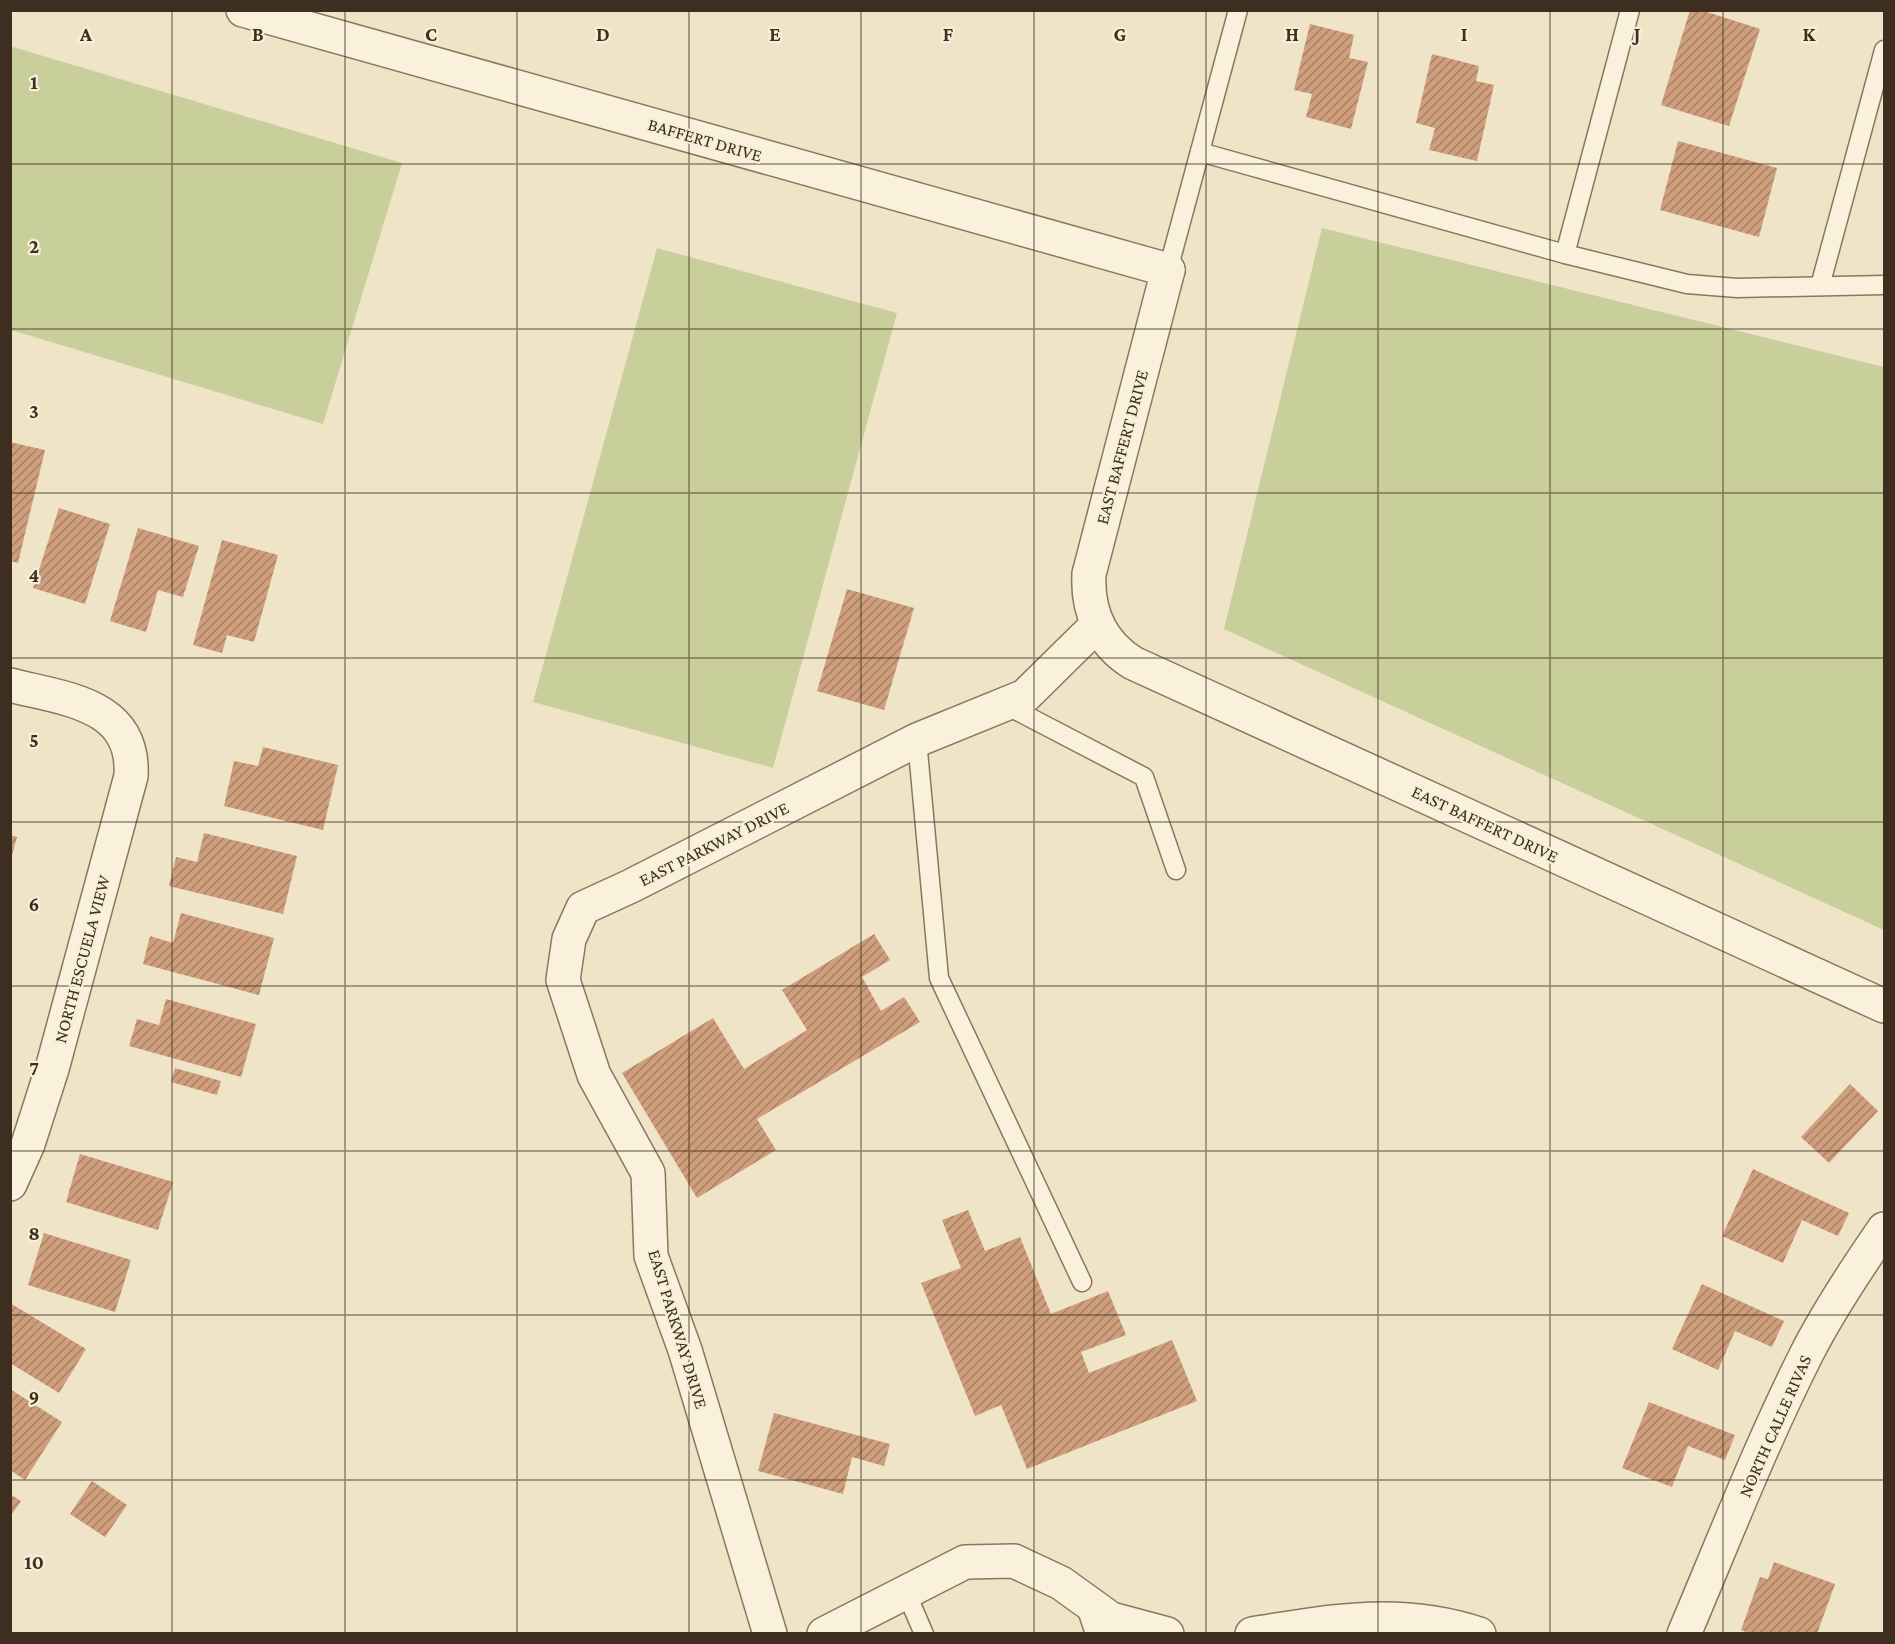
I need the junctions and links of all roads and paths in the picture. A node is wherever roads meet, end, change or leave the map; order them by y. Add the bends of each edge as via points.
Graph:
1 (243, 10) edge
2 (1239, 10) edge
3 (1630, 10) edge
4 (1884, 50) edge
5 (1200, 153) junction
6 (1565, 254) junction
7 (1168, 270) junction
8 (1884, 285) edge
9 (1820, 286) junction
10 (1097, 625) junction
11 (10, 685) edge
12 (1004, 704) junction
13 (916, 740) junction
14 (1176, 870) dead end
15 (1884, 1006) edge
16 (10, 1184) edge
17 (1884, 1228) edge
18 (1082, 1282) dead end
19 (906, 1592) junction
20 (1083, 1598) junction
21 (770, 1634) edge
22 (824, 1634) edge
23 (924, 1634) edge
24 (1095, 1634) edge
25 (1167, 1634) edge
26 (1252, 1634) edge
27 (1479, 1634) edge
28 (1684, 1634) edge

1 - 7 street, BAFFERT DRIVE
2 - 5 lane
3 - 6 lane
4 - 9 lane
5 - 6 lane
5 - 7 lane
6 - 9 lane via 1687,284 1737,288
7 - 10 street, EAST BAFFERT DRIVE via 1089,574 1090,605
8 - 9 lane
10 - 12 street via 1025,696
10 - 15 street, EAST BAFFERT DRIVE via 1132,663
11 - 16 street, NORTH ESCUELA VIEW via 90,706 111,719 130,753 131,776 52,1069 28,1144
12 - 13 street
12 - 14 lane via 1144,777
13 - 18 lane via 939,978
13 - 21 street, EAST PARKWAY DRIVE via 583,908 569,939 563,980 594,1074 648,1173 651,1256 685,1350
17 - 28 street, NORTH CALLE RIVAS via 1808,1351
19 - 20 street via 965,1562 1014,1561
19 - 22 street
19 - 23 lane
20 - 24 lane
20 - 25 street via 1111,1619
26 - 27 street via 1398,1617 1429,1620

